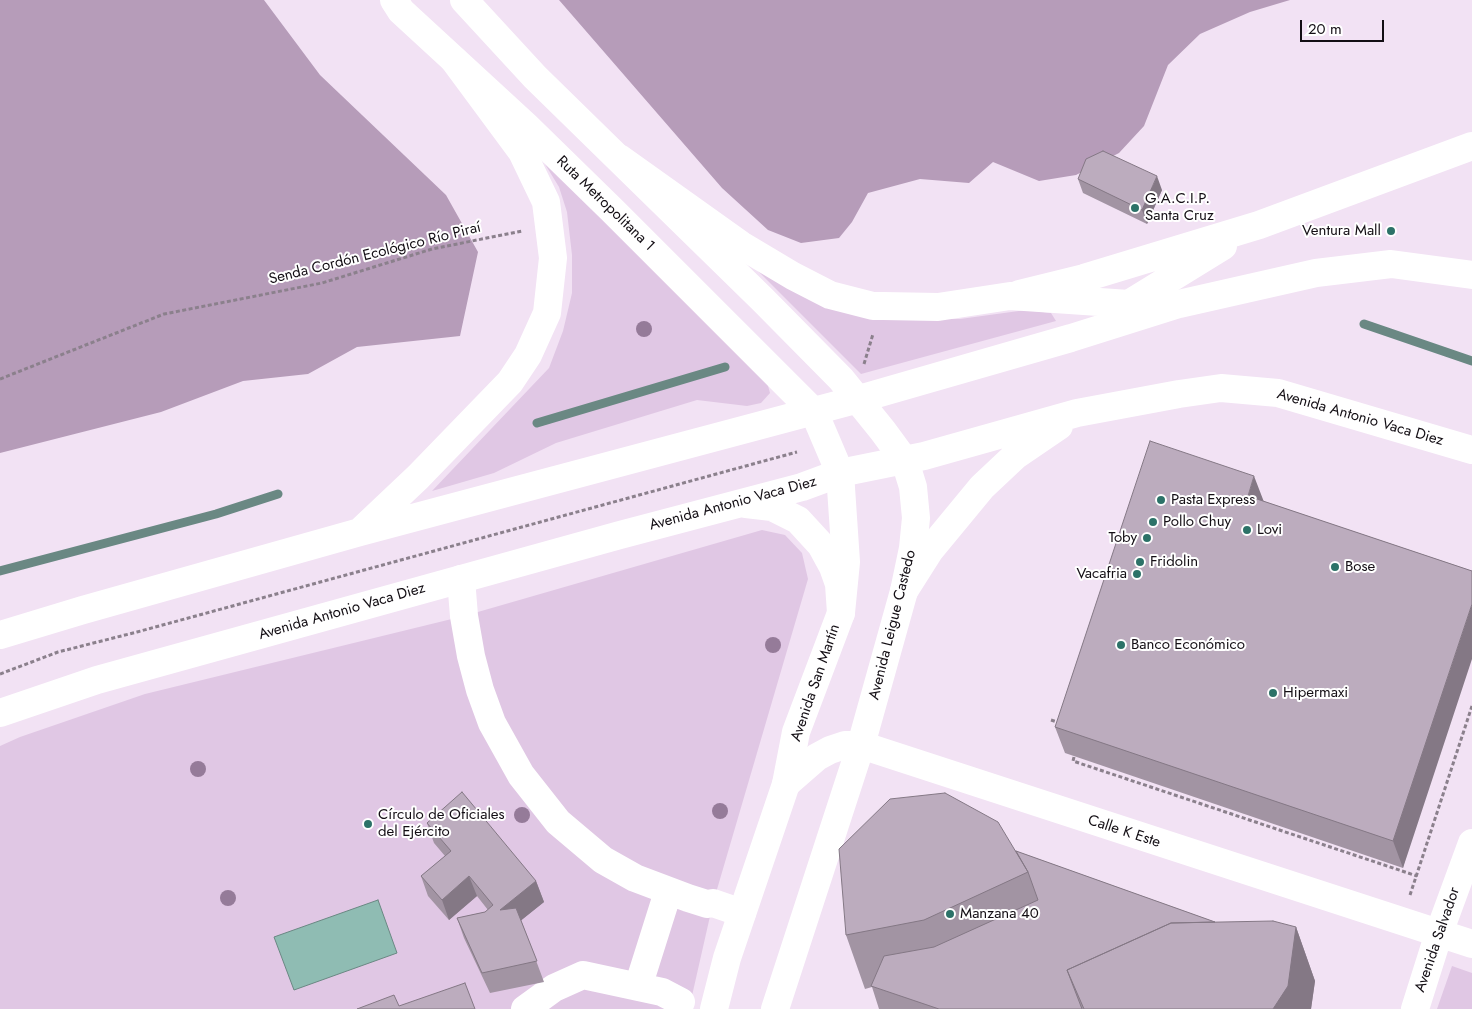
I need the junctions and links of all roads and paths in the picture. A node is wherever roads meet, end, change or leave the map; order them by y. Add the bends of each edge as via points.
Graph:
1 (394, 0) edge
2 (464, 0) edge
3 (454, 60) junction
4 (1472, 146) edge
5 (619, 158) junction
6 (1259, 225) junction
7 (528, 232) dead end
8 (1472, 275) edge
9 (1010, 296) junction
10 (1129, 304) junction
11 (1179, 304) junction
12 (1071, 338) junction
13 (0, 379) edge
14 (859, 399) junction
15 (814, 412) junction
16 (1077, 413) junction
17 (1472, 450) edge
18 (797, 452) dead end
19 (905, 461) junction
20 (840, 473) junction
21 (739, 503) junction
22 (360, 532) junction
23 (461, 579) junction
24 (904, 591) junction
25 (841, 613) junction
26 (0, 635) edge
27 (0, 674) edge
28 (1472, 706) edge
29 (0, 713) edge
30 (1051, 720) dead end
31 (1066, 725) edge
32 (861, 745) junction
33 (1074, 757) edge
34 (786, 784) junction
35 (1472, 843) edge
36 (1417, 876) junction
37 (668, 892) junction
38 (742, 913) junction
39 (1402, 922) junction
40 (1439, 933) junction
41 (1472, 944) edge
42 (638, 987) junction
43 (674, 1006) edge
44 (714, 1007) edge
45 (525, 1009) edge
46 (775, 1009) edge
47 (1415, 1009) edge

1 - 3 main road, Ruta Metropolitana 1 via 401,11
2 - 5 main road via 535,77
3 - 15 main road, Ruta Metropolitana 1 via 613,211
3 - 22 main road via 522,152 546,202 553,258 547,313 528,355 510,382
4 - 6 main road
5 - 9 main road via 741,245 830,294 874,306 938,307
5 - 14 main road
6 - 9 main road via 1084,278
6 - 10 main road
7 - 13 path, Senda Cordón Ecológico Río Piraí via 518,231 432,249 322,283 164,314
8 - 11 main road via 1391,264 1316,272
9 - 10 main road
10 - 11 main road
10 - 12 main road
11 - 12 main road
12 - 14 main road
14 - 15 main road
14 - 19 main road, Avenida Leigue Castedo
15 - 20 main road, Avenida San Martín
15 - 22 main road
16 - 17 main road, Avenida Antonio Vaca Diez via 1222,388 1259,391 1278,393
16 - 19 main road, Avenida Antonio Vaca Diez
16 - 24 main road via 1015,456 982,487 930,550
18 - 27 path via 58,652
19 - 20 main road, Avenida Antonio Vaca Diez
19 - 24 main road, Avenida Leigue Castedo via 916,518
20 - 21 main road, Avenida Antonio Vaca Diez via 802,487
20 - 25 main road, Avenida San Martín via 846,562
21 - 23 main road, Avenida Antonio Vaca Diez
21 - 25 main road via 772,507 798,520 821,545 833,568
22 - 26 main road
23 - 29 main road, Avenida Antonio Vaca Diez via 97,680
23 - 37 main road via 464,616 480,690 492,723 521,775 558,822 603,860
24 - 32 main road, Avenida Leigue Castedo
25 - 34 main road, Avenida San Martín via 796,732
28 - 36 path
30 - 31 path
32 - 34 main road, Calle K Este via 845,745 830,750
32 - 39 main road, Calle K Este
32 - 46 main road
33 - 36 path via 1073,761
34 - 38 main road, Avenida San Martín
35 - 40 main road, Avenida Salvador
36 - 39 path
37 - 38 main road
37 - 42 main road
38 - 44 main road, Avenida San Martín
39 - 40 main road, Calle K Este
40 - 41 main road, Calle K Este
40 - 47 main road, Avenida Salvador
42 - 43 main road via 662,992
42 - 45 main road via 583,975 554,988
43 - 44 main road

